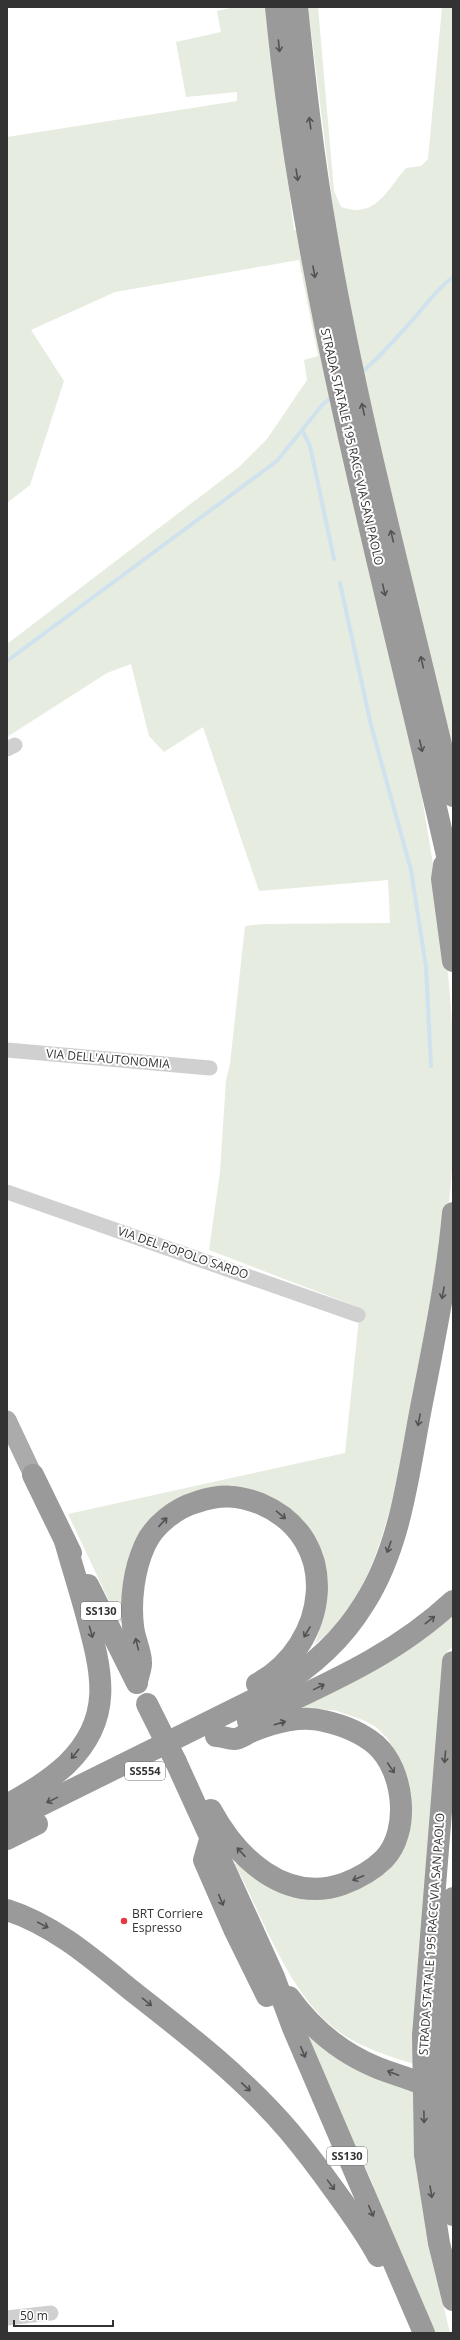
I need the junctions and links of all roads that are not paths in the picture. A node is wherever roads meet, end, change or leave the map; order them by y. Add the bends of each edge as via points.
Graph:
1 (276, 7) edge
2 (297, 7) edge
3 (316, 232) junction
4 (422, 704) junction
5 (453, 796) edge
6 (447, 854) junction
7 (453, 882) edge
8 (453, 961) edge
9 (7, 1050) edge
10 (210, 1068) dead end
11 (7, 1192) edge
12 (453, 1213) edge
13 (358, 1315) dead end
14 (7, 1420) edge
15 (33, 1475) joint
16 (65, 1541) junction
17 (453, 1601) edge
18 (453, 1662) edge
19 (137, 1682) junction
20 (279, 1696) junction
21 (185, 1734) junction
22 (216, 1736) junction
23 (199, 1800) junction
24 (7, 1805) edge
25 (7, 1822) edge
26 (210, 1838) junction
27 (7, 1839) edge
28 (453, 1898) edge
29 (7, 1910) edge
30 (274, 1977) junction
31 (292, 2024) junction
32 (433, 2038) junction
33 (453, 2102) edge
34 (434, 2154) junction
35 (453, 2216) edge
36 (453, 2300) edge
37 (51, 2313) dead end
38 (7, 2318) edge
39 (414, 2333) edge
40 (424, 2333) edge

1 -> 3 highway, STRADA STATALE 195 RACC VIA SAN PAOLO via 282,71
3 -> 2 highway, STRADA STATALE 195 RACC VIA SAN PAOLO via 309,118
3 - 4 highway, STRADA STATALE 195 RACC VIA SAN PAOLO via 347,340
4 - 5 highway, STRADA STATALE 195 RACC VIA SAN PAOLO
4 -> 6 highway, STRADA STATALE 195 RACC VIA SAN PAOLO
6 - 7 highway, STRADA STATALE 195 RACC VIA SAN PAOLO
6 - 8 highway via 442,879
9 - 10 street, VIA DELL'AUTONOMIA
11 - 13 street, VIA DEL POPOLO SARDO
12 -> 20 highway via 447,1274 401,1512 385,1560 365,1603 337,1641
14 - 15 main road
15 - 16 highway, SS130
16 - 19 highway, SS130
16 -> 24 highway via 100,1664 101,1693 97,1717 87,1739 68,1763 43,1783
20 -> 17 highway via 365,1666 415,1632
18 -> 32 highway, STRADA STATALE 195 RACC VIA SAN PAOLO
19 -> 21 highway via 141,1662 133,1626 137,1570 146,1544 164,1519 188,1505 213,1497 243,1497 279,1512 303,1536 315,1565 317,1595 311,1626 293,1655 273,1675 196,1716
19 - 23 highway, SS130, bridge via 176,1762
20 - 21 highway, SS554
20 - 22 highway, SS554
21 -> 25 highway, SS554
22 -> 23 highway via 235,1739 254,1730 290,1720 322,1720 350,1729 376,1746 395,1773 401,1802 399,1831 385,1858 362,1877 335,1887 304,1890 278,1880 250,1862 230,1841
22 - 27 highway, SS554
23 - 26 highway, SS130
26 - 30 highway, SS130
26 -> 31 highway via 204,1860 232,1924 277,2016
28 - 32 highway, STRADA STATALE 195 RACC VIA SAN PAOLO
29 -> 39 highway via 22,1914 83,1951 206,2049 262,2102 288,2130 354,2217 374,2249
30 - 31 highway, SS130
33 -> 30 highway, SS130 via 434,2089 377,2067 331,2042 309,2024
31 -> 40 highway, SS130
32 - 34 highway, STRADA STATALE 195 RACC VIA SAN PAOLO, bridge
34 - 35 highway, STRADA STATALE 195 RACC VIA SAN PAOLO
34 -> 36 highway, STRADA STATALE 195 RACC VIA SAN PAOLO via 439,2243
37 - 38 street

